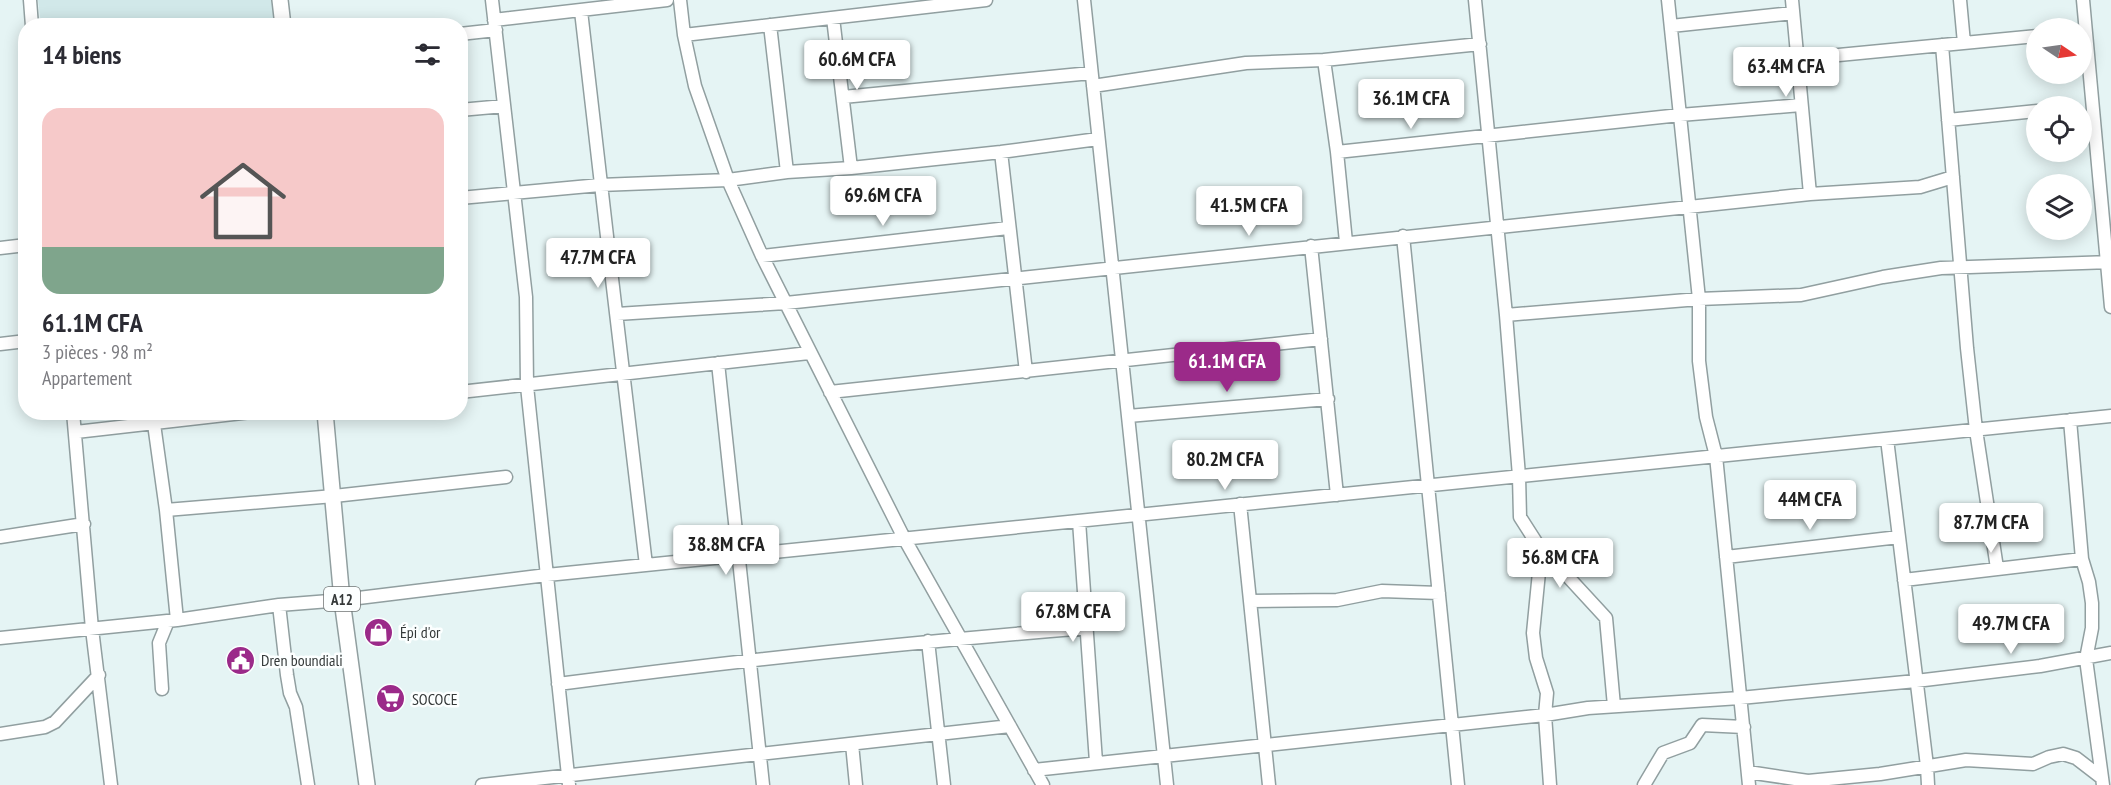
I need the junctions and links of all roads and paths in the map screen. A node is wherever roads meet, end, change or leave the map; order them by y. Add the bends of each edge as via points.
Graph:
1 (30, 0) edge
2 (280, 0) edge
3 (492, 0) edge
4 (667, 0) edge
5 (680, 0) edge
6 (986, 0) edge
7 (1084, 0) edge
8 (1475, 0) edge
9 (1668, 0) edge
10 (1792, 0) edge
11 (1960, 0) edge
12 (2083, 0) edge
13 (892, 5) edge
14 (581, 11) junction
15 (1793, 13) junction
16 (31, 18) edge
17 (282, 18) edge
18 (833, 18) junction
19 (2084, 18) edge
20 (495, 25) junction
21 (770, 25) junction
22 (1671, 26) junction
23 (468, 32) edge
24 (684, 35) junction
25 (2026, 37) edge
26 (1964, 43) junction
27 (1480, 44) junction
28 (1942, 45) junction
29 (1797, 59) junction
30 (1324, 60) junction
31 (1092, 79) junction
32 (843, 97) junction
33 (1802, 105) junction
34 (504, 106) junction
35 (468, 109) edge
36 (2026, 112) edge
37 (1680, 115) junction
38 (1948, 120) junction
39 (2092, 123) edge
40 (1489, 137) junction
41 (1098, 139) junction
42 (1001, 152) junction
43 (1337, 152) junction
44 (2105, 167) edge
45 (851, 168) junction
46 (787, 172) junction
47 (1953, 177) junction
48 (728, 180) junction
49 (600, 185) junction
50 (513, 193) junction
51 (1810, 194) junction
52 (468, 197) edge
53 (1690, 206) junction
54 (1497, 226) junction
55 (1008, 228) junction
56 (1403, 236) junction
57 (1346, 242) junction
58 (18, 246) edge
59 (1311, 246) junction
60 (0, 248) edge
61 (762, 256) junction
62 (2109, 262) edge
63 (1112, 267) junction
64 (1961, 268) junction
65 (1014, 278) junction
66 (1699, 299) junction
67 (786, 303) junction
68 (2111, 307) edge
69 (617, 314) junction
70 (1506, 315) junction
71 (1321, 339) junction
72 (18, 342) edge
73 (0, 344) edge
74 (809, 352) junction
75 (1122, 362) junction
76 (718, 363) junction
77 (624, 372) junction
78 (1026, 372) junction
79 (527, 386) junction
80 (468, 391) edge
81 (830, 392) junction
82 (1328, 399) junction
83 (1128, 416) junction
84 (2111, 416) edge
85 (74, 420) edge
86 (186, 420) edge
87 (326, 420) edge
88 (2070, 420) junction
89 (154, 424) junction
90 (1976, 430) junction
91 (76, 432) junction
92 (1887, 439) junction
93 (1716, 456) junction
94 (1519, 476) junction
95 (506, 477) dead end
96 (1428, 485) junction
97 (1337, 495) junction
98 (334, 496) junction
99 (1240, 504) junction
100 (166, 510) junction
101 (1138, 515) junction
102 (1520, 517) junction
103 (1079, 521) junction
104 (84, 524) junction
105 (0, 537) edge
106 (1899, 537) junction
107 (904, 538) junction
108 (739, 555) junction
109 (1726, 557) junction
110 (2082, 559) junction
111 (646, 565) junction
112 (1997, 568) junction
113 (547, 575) junction
114 (1904, 580) junction
115 (1439, 593) junction
116 (342, 600) junction
117 (1250, 602) junction
118 (279, 605) junction
119 (172, 620) junction
120 (1087, 628) junction
121 (92, 629) junction
122 (0, 638) edge
123 (961, 638) junction
124 (928, 641) junction
125 (2111, 653) edge
126 (750, 659) junction
127 (2086, 659) junction
128 (99, 675) junction
129 (1916, 681) junction
130 (558, 684) junction
131 (162, 689) dead end
132 (1740, 698) junction
133 (1614, 706) junction
134 (1545, 715) junction
135 (1452, 725) junction
136 (1010, 726) junction
137 (1743, 727) junction
138 (0, 734) edge
139 (937, 735) junction
140 (852, 744) junction
141 (1265, 745) junction
142 (760, 754) junction
143 (1164, 757) junction
144 (1096, 762) junction
145 (1927, 766) junction
146 (1034, 770) junction
147 (1748, 779) edge
148 (569, 780) edge
149 (2102, 781) edge
150 (1809, 783) edge
151 (111, 785) edge
152 (308, 785) edge
153 (367, 785) edge
154 (482, 785) edge
155 (764, 785) edge
156 (856, 785) edge
157 (944, 785) edge
158 (1043, 785) edge
159 (1167, 785) edge
160 (1269, 785) edge
161 (1458, 785) edge
162 (1550, 785) edge
163 (1644, 785) edge
164 (1928, 785) edge

1 - 16 street
2 - 17 main road
3 - 20 street
4 - 14 street
5 - 24 street
6 - 13 street
7 - 31 street
8 - 27 street
9 - 22 street
10 - 15 street
11 - 26 street
12 - 19 street
13 - 18 street
14 - 20 street
14 - 49 street
15 - 22 street
15 - 29 street
18 - 21 street
18 - 32 street
20 - 23 street
20 - 34 street
21 - 24 street
21 - 46 street
22 - 37 street
24 - 48 street via 695,86
25 - 26 street
26 - 28 street
27 - 30 street
27 - 40 street
28 - 29 street
28 - 38 street
29 - 33 street
30 - 31 street via 1246,63
30 - 43 street
31 - 32 street
31 - 41 street
32 - 45 street
33 - 37 street
33 - 51 street
34 - 35 street
34 - 50 street
36 - 38 street
37 - 40 street
37 - 53 street
38 - 47 street
39 - 44 street
40 - 43 street
40 - 54 street
41 - 42 street
41 - 63 street
42 - 45 street
42 - 55 street
43 - 57 street
44 - 62 street
45 - 46 street
46 - 48 street
47 - 51 street via 1920,187
47 - 64 street
48 - 49 street
48 - 61 street
49 - 50 street
49 - 69 street
50 - 52 street
50 - 79 street via 526,297
51 - 53 street
53 - 54 street
53 - 66 street
54 - 56 street
54 - 70 street
55 - 61 street
55 - 65 street
56 - 57 street
56 - 96 street
57 - 59 street
58 - 60 street
59 - 63 street
59 - 71 street
61 - 67 street
62 - 64 street
62 - 68 street
63 - 65 street
63 - 75 street
64 - 66 street via 1923,270 1801,295
64 - 90 street
65 - 67 street
65 - 78 street
66 - 70 street
66 - 93 street via 1699,361
67 - 69 street
67 - 74 street
69 - 77 street
70 - 94 street
71 - 75 street
71 - 82 street
72 - 73 street
74 - 76 street
74 - 81 street
75 - 78 street
75 - 83 street
76 - 77 street
76 - 108 street
77 - 79 street
77 - 111 street
78 - 81 street
79 - 80 street
79 - 113 street
81 - 107 street
82 - 83 street
82 - 97 street
83 - 101 street
84 - 88 street
85 - 91 street
86 - 89 street
87 - 98 main road, A12
88 - 90 street
88 - 110 street
89 - 91 street
89 - 100 street
90 - 92 street
90 - 112 street
91 - 104 street
92 - 93 street
92 - 106 street
93 - 94 street
93 - 109 street
94 - 96 street
94 - 102 street
95 - 98 street
96 - 97 street
96 - 115 street
97 - 99 street
98 - 100 street
98 - 116 main road, A12
99 - 101 street
99 - 117 street
100 - 119 street
101 - 103 street
101 - 143 street
102 - 133 street via 1536,542 1606,618
102 - 134 street via 1540,562 1533,633 1547,693
103 - 107 street
103 - 120 street
104 - 105 street
104 - 121 street
106 - 109 street
106 - 114 street
107 - 108 street
107 - 123 street
108 - 111 street
108 - 126 street
109 - 132 street
110 - 112 street
110 - 127 street via 2093,616
111 - 113 street
112 - 114 street
113 - 116 street
113 - 130 street
114 - 129 street
115 - 117 street via 1382,591 1337,600
115 - 135 street
116 - 118 street
116 - 153 main road, A12
117 - 141 street
118 - 119 street
118 - 152 street via 287,675
119 - 121 street
119 - 131 street via 159,643
120 - 123 street
120 - 144 street
121 - 122 street
121 - 128 street
123 - 124 street
123 - 136 street
124 - 126 street
124 - 139 street
125 - 127 street
126 - 130 street
126 - 142 street
127 - 129 street
127 - 149 street
128 - 138 street via 55,722
128 - 151 street
129 - 132 street
129 - 145 street
130 - 148 street
132 - 133 street
132 - 137 street
133 - 134 street
134 - 135 street
134 - 162 street
135 - 141 street
135 - 161 street
136 - 139 street
136 - 146 street
137 - 147 street
137 - 163 street via 1702,725 1690,743 1663,753
139 - 140 street
139 - 157 street
140 - 142 street
140 - 156 street
141 - 143 street
141 - 160 street
142 - 148 street
142 - 155 street
143 - 144 street
143 - 159 street
144 - 146 street
145 - 149 street via 1966,760 2033,764 2062,754 2076,758
145 - 150 street
145 - 164 street
146 - 158 street
147 - 150 street
148 - 154 street

